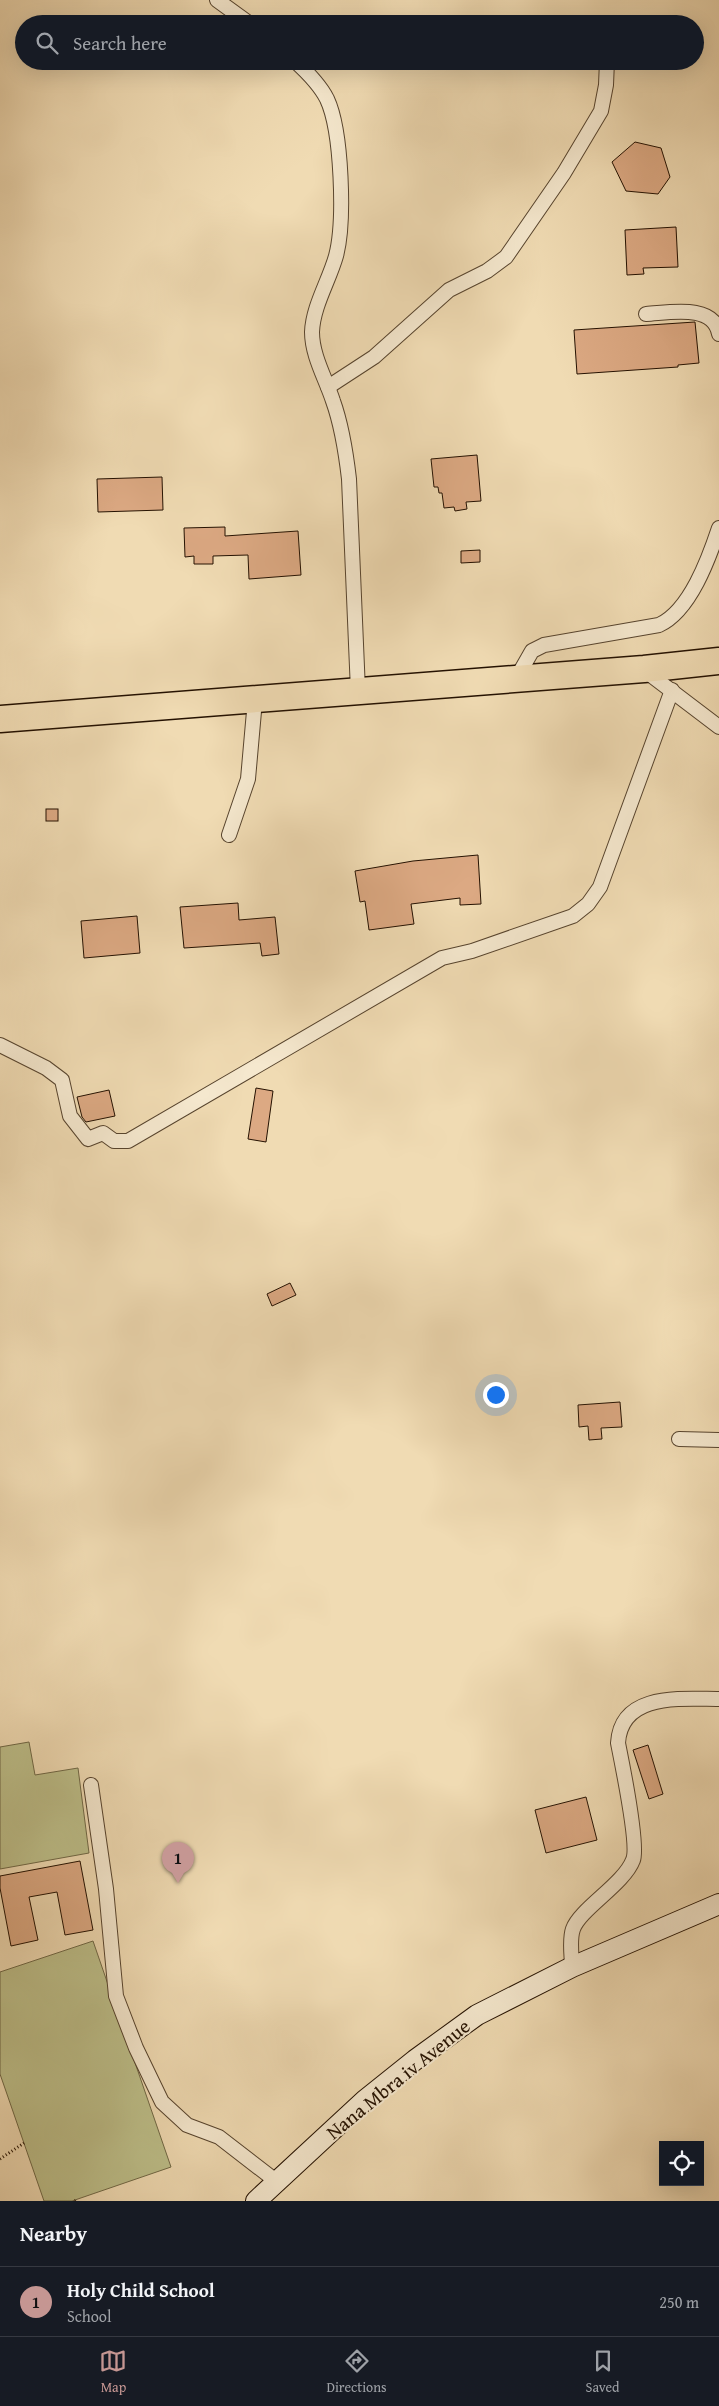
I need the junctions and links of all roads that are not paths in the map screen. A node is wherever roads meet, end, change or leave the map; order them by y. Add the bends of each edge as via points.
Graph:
1 (217, 0) edge
2 (238, 15) edge
3 (305, 70) edge
4 (607, 70) edge
5 (646, 314) dead end
6 (719, 334) edge
7 (328, 387) junction
8 (719, 528) edge
9 (719, 661) edge
10 (644, 670) junction
11 (516, 679) junction
12 (672, 690) junction
13 (358, 691) junction
14 (254, 700) junction
15 (0, 720) edge
16 (719, 727) edge
17 (229, 835) dead end
18 (0, 1045) edge
19 (679, 1439) dead end
20 (719, 1440) edge
21 (719, 1699) edge
22 (91, 1785) dead end
23 (719, 1904) edge
24 (572, 1967) junction
25 (276, 2181) junction
26 (256, 2201) edge

1 - 2 street
3 - 7 street via 327,99 337,132 340,239 314,316 312,333 314,351
4 - 7 street via 601,111 564,173 506,257 449,290 374,358
5 - 6 street via 700,312 711,320
7 - 13 street via 345,448 349,479
8 - 11 street via 708,562 670,620 544,645 532,651
9 - 10 highway
10 - 11 highway
10 - 12 street
11 - 13 highway
12 - 16 street
12 - 18 street via 600,887 588,904 573,916 442,958 128,1141 114,1141 103,1133 88,1139 70,1116 62,1080 46,1068
13 - 14 highway
14 - 15 highway
14 - 17 street via 248,780
19 - 20 street
21 - 24 street via 648,1702 636,1709 619,1731 618,1742 634,1839 633,1861 609,1891 576,1922 572,1930
22 - 25 street via 106,1889 116,1996 136,2048 162,2102 187,2125 219,2136
23 - 24 street, Nana Mbra ⅳ Avenue
24 - 25 street, Nana Mbra ⅳ Avenue via 477,2015 365,2100
25 - 26 street, Nana Mbra ⅳ Avenue

